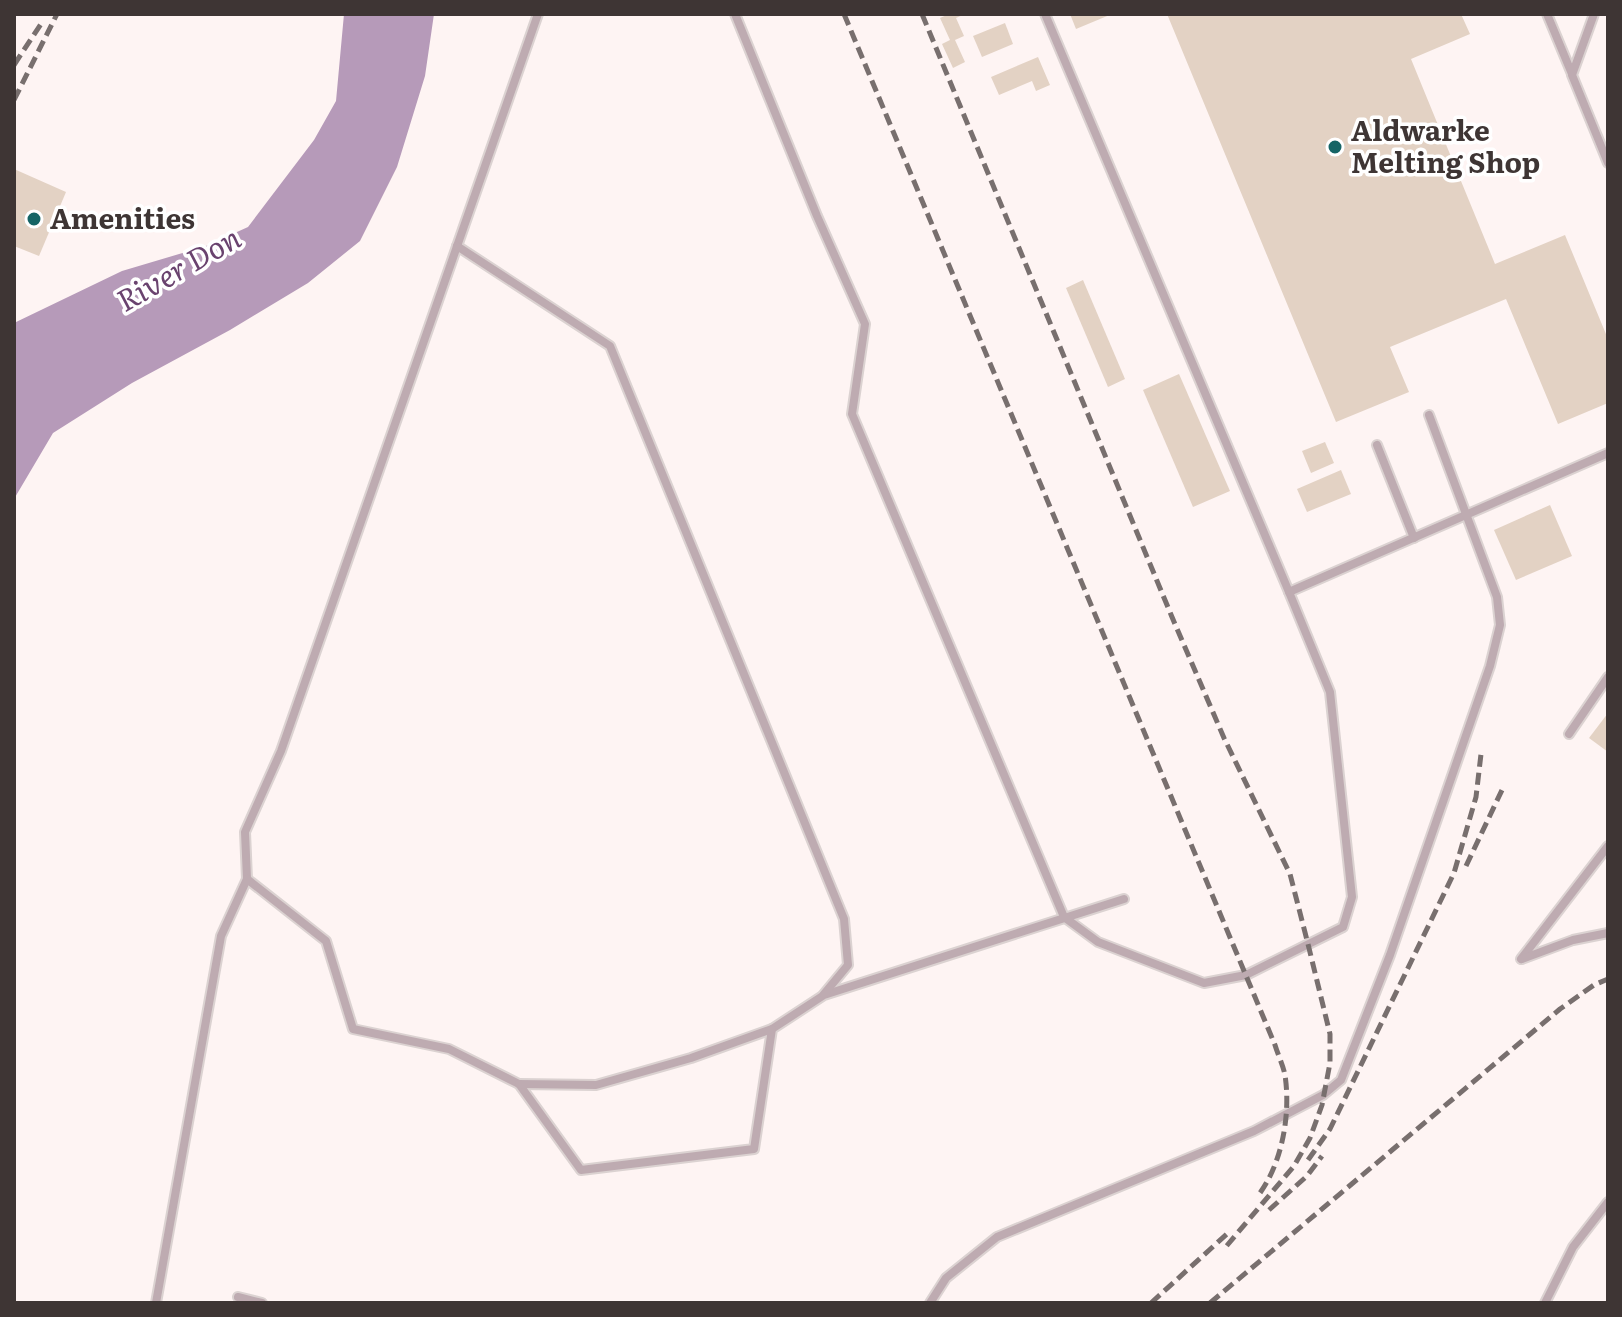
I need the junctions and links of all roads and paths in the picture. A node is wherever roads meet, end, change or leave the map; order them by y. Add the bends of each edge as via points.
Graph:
1 (538, 14) edge
2 (735, 14) edge
3 (1045, 14) edge
4 (1547, 14) edge
5 (1594, 14) edge
6 (1572, 75) junction
7 (1608, 163) edge
8 (457, 246) junction
9 (1429, 415) dead end
10 (1377, 445) dead end
11 (1608, 453) edge
12 (1468, 515) junction
13 (1414, 538) junction
14 (1289, 592) junction
15 (1608, 677) edge
16 (1569, 734) dead end
17 (1608, 846) edge
18 (247, 879) junction
19 (1124, 899) dead end
20 (1064, 917) junction
21 (1608, 933) edge
22 (824, 995) junction
23 (772, 1029) junction
24 (519, 1084) junction
25 (1608, 1202) edge
26 (238, 1297) dead end
27 (156, 1303) edge
28 (262, 1303) edge
29 (930, 1303) edge
30 (1545, 1303) edge

1 - 8 lane
2 - 20 lane via 865,324 852,414
3 - 14 lane
4 - 6 lane
5 - 6 lane
6 - 7 lane
8 - 18 lane via 281,751 245,832
8 - 22 lane via 610,346 844,919 848,965
9 - 12 lane
10 - 13 lane
11 - 12 lane
12 - 13 lane
12 - 29 lane via 1497,597 1500,625 1390,955 1341,1080 1254,1131 997,1237 946,1278
13 - 14 lane
14 - 20 lane via 1330,692 1352,897 1343,927 1246,975 1204,983 1098,942
15 - 16 lane
17 - 21 lane via 1521,959
18 - 24 lane via 326,941 353,1029 449,1049
18 - 27 lane via 221,936
19 - 20 lane
20 - 22 lane
22 - 23 lane
23 - 24 lane via 596,1085
23 - 24 lane via 754,1149 581,1170
25 - 30 lane via 1573,1247
26 - 28 lane

